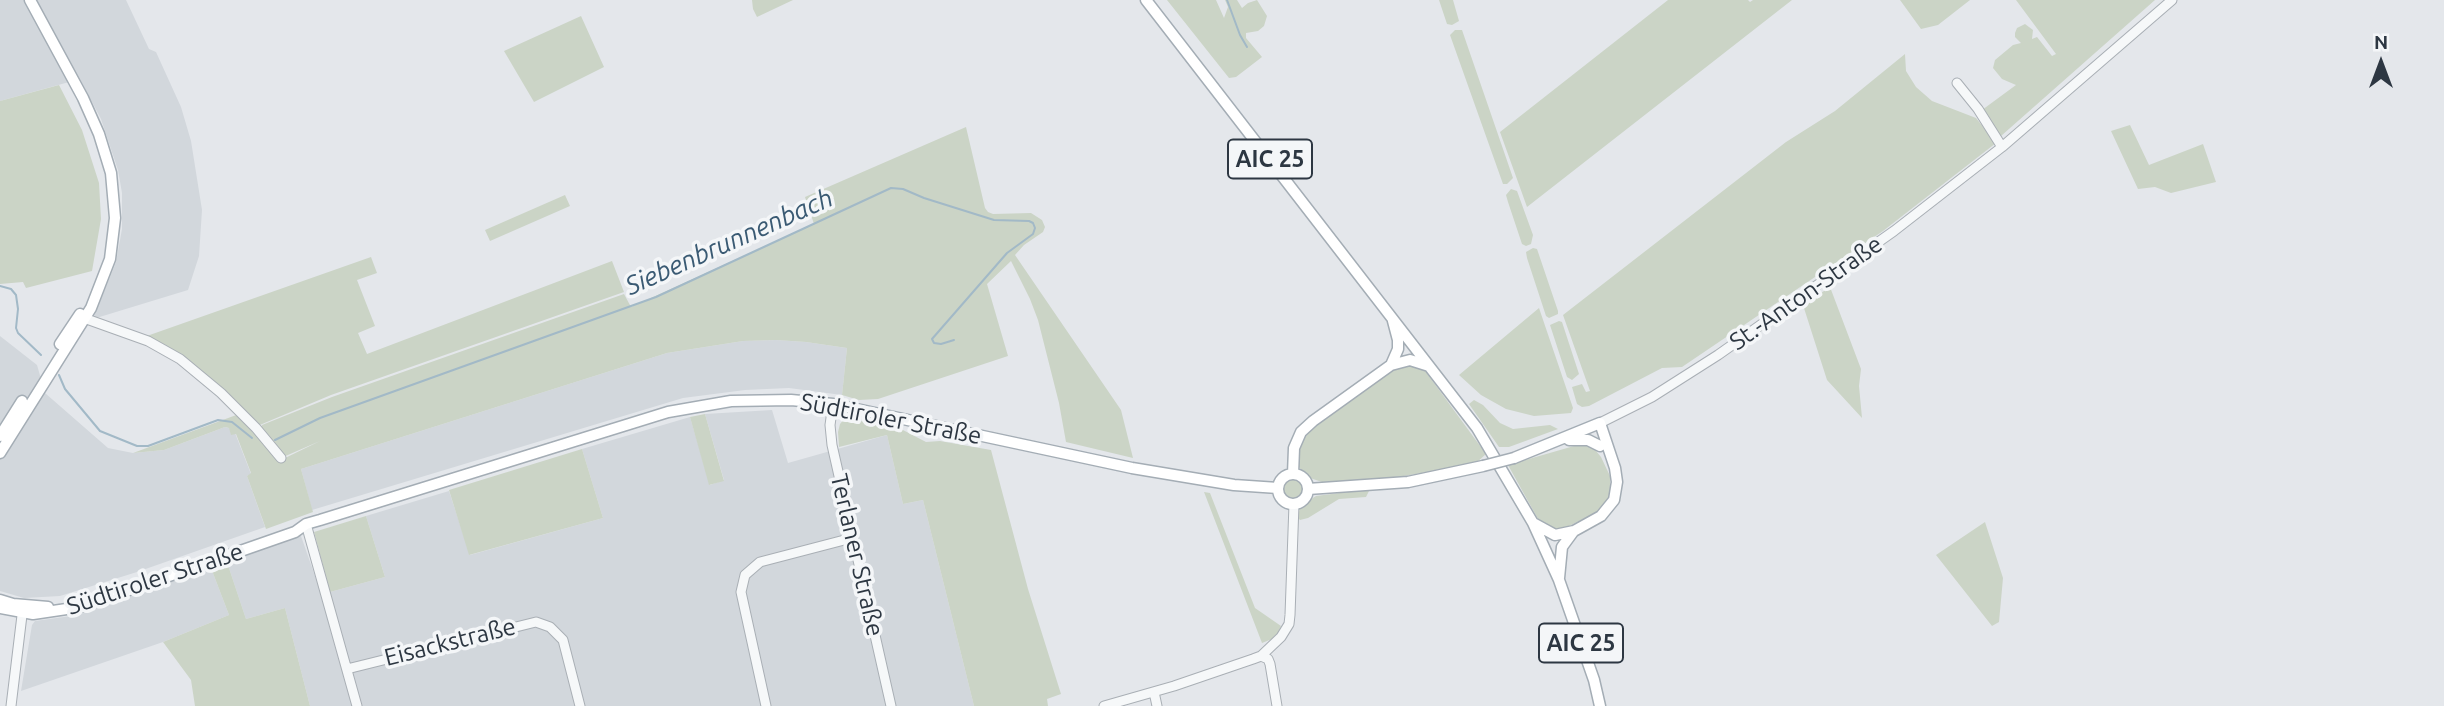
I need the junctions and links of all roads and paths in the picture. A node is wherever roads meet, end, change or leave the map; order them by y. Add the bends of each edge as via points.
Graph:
1 (24, 0) edge
2 (30, 0) edge
3 (1146, 0) edge
4 (2172, 0) edge
5 (1957, 83) dead end
6 (2001, 147) junction
7 (82, 317) junction
8 (1393, 319) junction
9 (1391, 365) junction
10 (1432, 368) junction
11 (833, 404) junction
12 (1600, 423) junction
13 (4, 431) edge
14 (1559, 441) junction
15 (1600, 446) junction
16 (0, 453) edge
17 (281, 458) dead end
18 (1615, 468) junction
19 (1293, 474) junction
20 (1278, 488) junction
21 (1308, 489) junction
22 (1294, 504) junction
23 (1533, 523) junction
24 (306, 524) junction
25 (1574, 531) junction
26 (852, 538) junction
27 (1559, 580) junction
28 (0, 600) edge
29 (0, 608) edge
30 (23, 609) junction
31 (1261, 656) junction
32 (347, 669) junction
33 (1154, 692) junction
34 (1119, 704) edge
35 (11, 706) edge
36 (357, 706) edge
37 (580, 706) edge
38 (766, 706) edge
39 (891, 706) edge
40 (1104, 706) edge
41 (1157, 706) edge
42 (1278, 706) edge
43 (1600, 706) edge

1 - 7 main road via 77,98 107,178 110,215 105,253
2 - 7 main road via 94,122 113,186 116,218 111,254 99,289
3 - 8 main road, AIC 25
4 - 6 street, St.-Anton-Straße
5 - 6 street
6 - 12 street, St.-Anton-Straße via 1785,308 1662,391
7 - 13 main road
7 - 17 street via 148,341 185,363 221,393
8 - 9 main road via 1398,349
8 - 10 main road, AIC 25
9 - 10 main road via 1410,360
9 - 19 main road via 1301,432 1294,448
10 - 23 main road, AIC 25 via 1477,428
11 - 20 main road, Südtiroler Straße via 1132,468
11 - 24 main road, Südtiroler Straße via 757,400 686,408
11 - 26 street, Terlaner Straße via 832,444
12 - 14 main road
12 - 15 main road
12 - 18 main road
13 - 16 main road
14 - 15 main road via 1582,439
14 - 21 main road, bridge via 1514,458 1408,482
15 - 18 main road
18 - 25 main road via 1614,500 1601,516
19 - 20 main road via 1282,479
19 - 21 main road via 1304,479
20 - 22 main road via 1282,499
21 - 22 main road via 1304,500
22 - 31 street via 1289,624
23 - 25 main road via 1556,535
23 - 27 main road, AIC 25
24 - 30 main road, Südtiroler Straße via 72,603
24 - 32 street
25 - 27 main road via 1562,547
26 - 38 street via 760,562 745,575 741,592
26 - 39 street, Terlaner Straße
27 - 43 main road, AIC 25
28 - 30 main road, Südtiroler Straße
29 - 30 main road, Südtiroler Straße
30 - 35 street
31 - 33 street
31 - 42 street via 1270,664
32 - 36 street
32 - 37 street, Eisackstraße via 536,622 563,640
33 - 34 street
33 - 41 street
34 - 40 street

